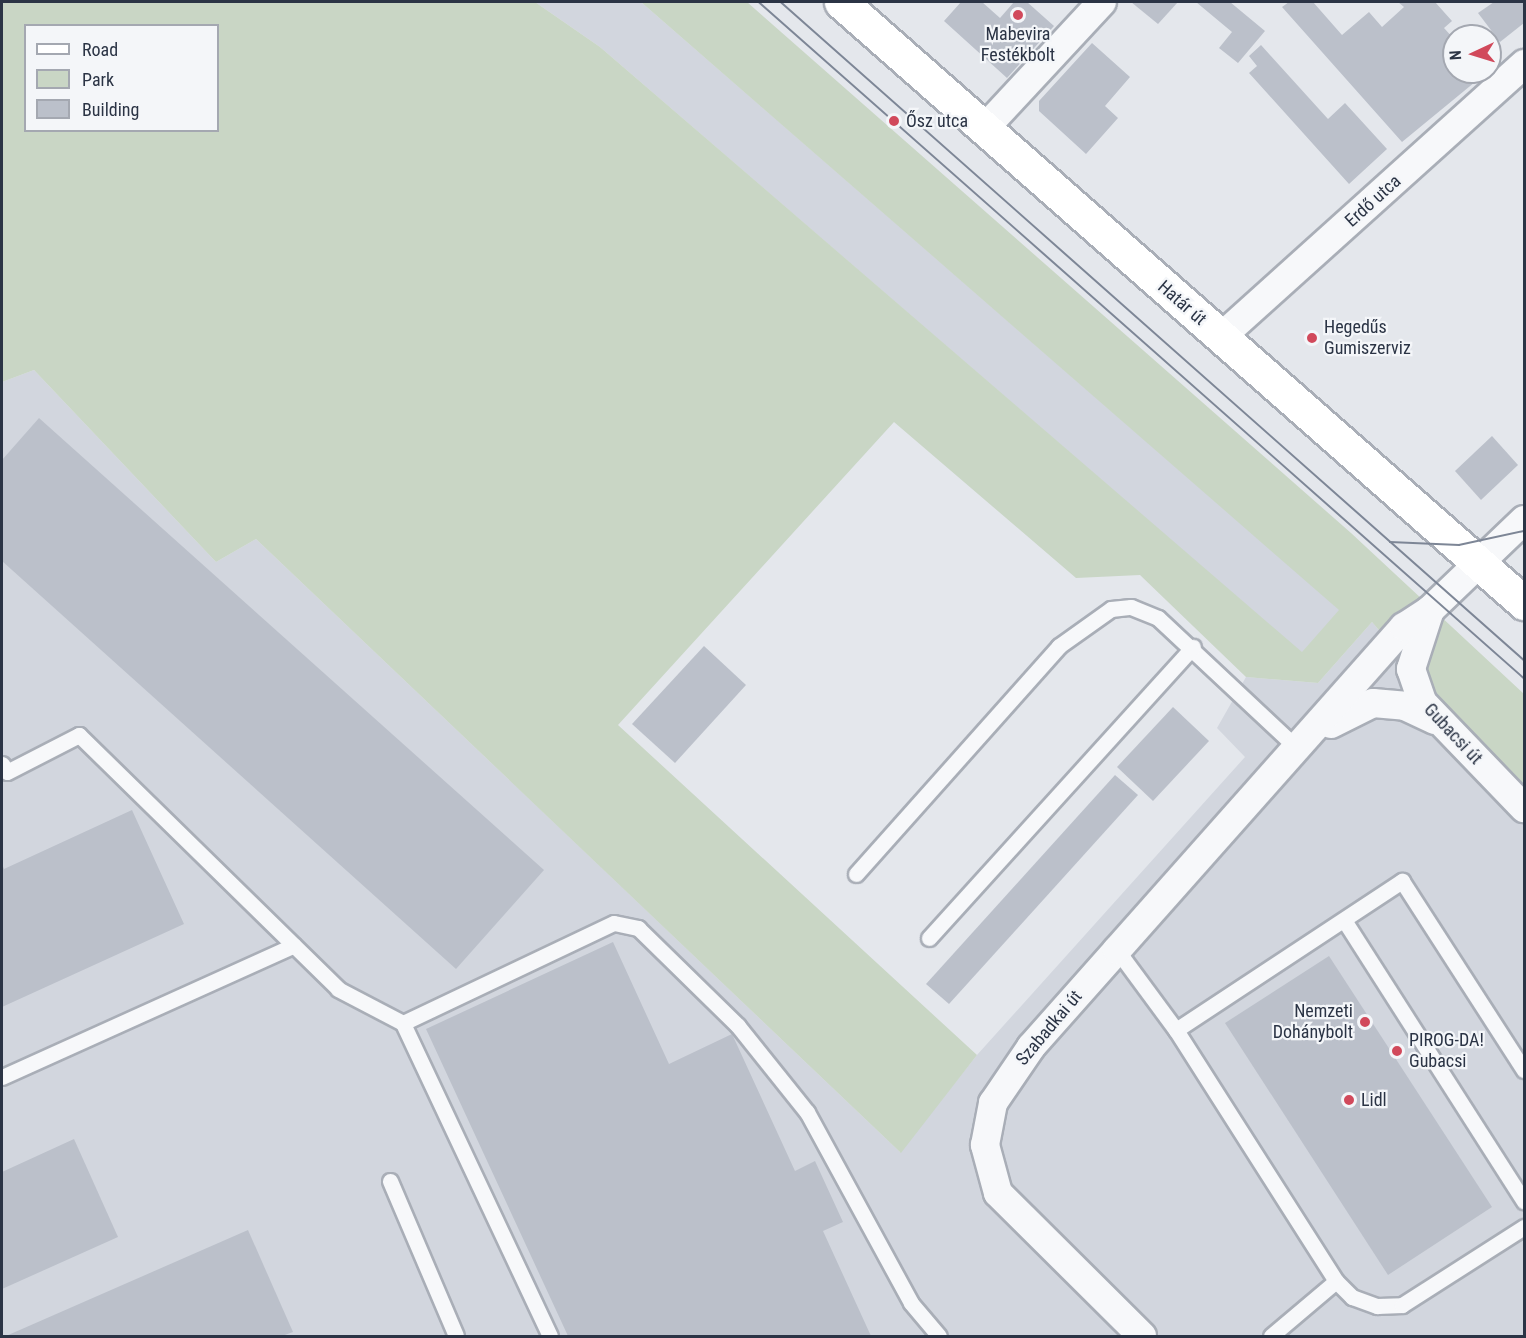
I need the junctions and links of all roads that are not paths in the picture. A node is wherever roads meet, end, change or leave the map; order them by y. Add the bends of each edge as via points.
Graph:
1 (841, 2) edge
2 (1102, 2) edge
3 (1524, 64) edge
4 (984, 129) junction
5 (1221, 337) junction
6 (1524, 520) edge
7 (1481, 564) junction
8 (1524, 603) edge
9 (1430, 610) junction
10 (1192, 647) junction
11 (1444, 726) junction
12 (1305, 744) junction
13 (2, 764) edge
14 (1524, 808) edge
15 (856, 874) dead end
16 (1344, 920) junction
17 (929, 938) dead end
18 (294, 945) junction
19 (1117, 950) junction
20 (403, 1023) junction
21 (1176, 1030) junction
22 (1524, 1070) edge
23 (2, 1077) edge
24 (390, 1181) dead end
25 (1524, 1201) edge
26 (1524, 1227) edge
27 (1336, 1281) junction
28 (456, 1336) edge
29 (550, 1336) edge
30 (939, 1336) edge
31 (1142, 1336) edge
32 (1271, 1336) edge

1 - 4 main road, Határ út
2 - 4 street
3 - 5 street, Erdő utca
4 - 5 main road, Határ út
5 - 7 main road, Határ út
6 - 7 street, Gubacsi út
7 - 8 main road, Határ út
7 - 9 street, Gubacsi út
9 - 11 street, Gubacsi út via 1413,656 1412,682
9 - 12 street, Szabadkai út via 1404,627
10 - 12 lane
10 - 15 lane via 1142,610 1111,609 1093,616 1059,646
10 - 17 lane
11 - 12 street, Szabadkai út via 1405,706 1373,703 1359,706
11 - 14 street, Gubacsi út
12 - 19 street, Szabadkai út
13 - 18 lane via 7,772 79,735
16 - 21 lane
16 - 22 lane via 1402,881
16 - 25 lane
18 - 20 lane via 338,989
18 - 23 lane
19 - 21 lane
19 - 31 street, Szabadkai út via 1003,1084 987,1121 985,1145 989,1177 1012,1211
20 - 29 lane
20 - 30 lane via 614,923 638,928 738,1026 807,1112 911,1303
21 - 27 lane
24 - 28 lane
26 - 27 lane via 1402,1305 1364,1303
27 - 32 lane

